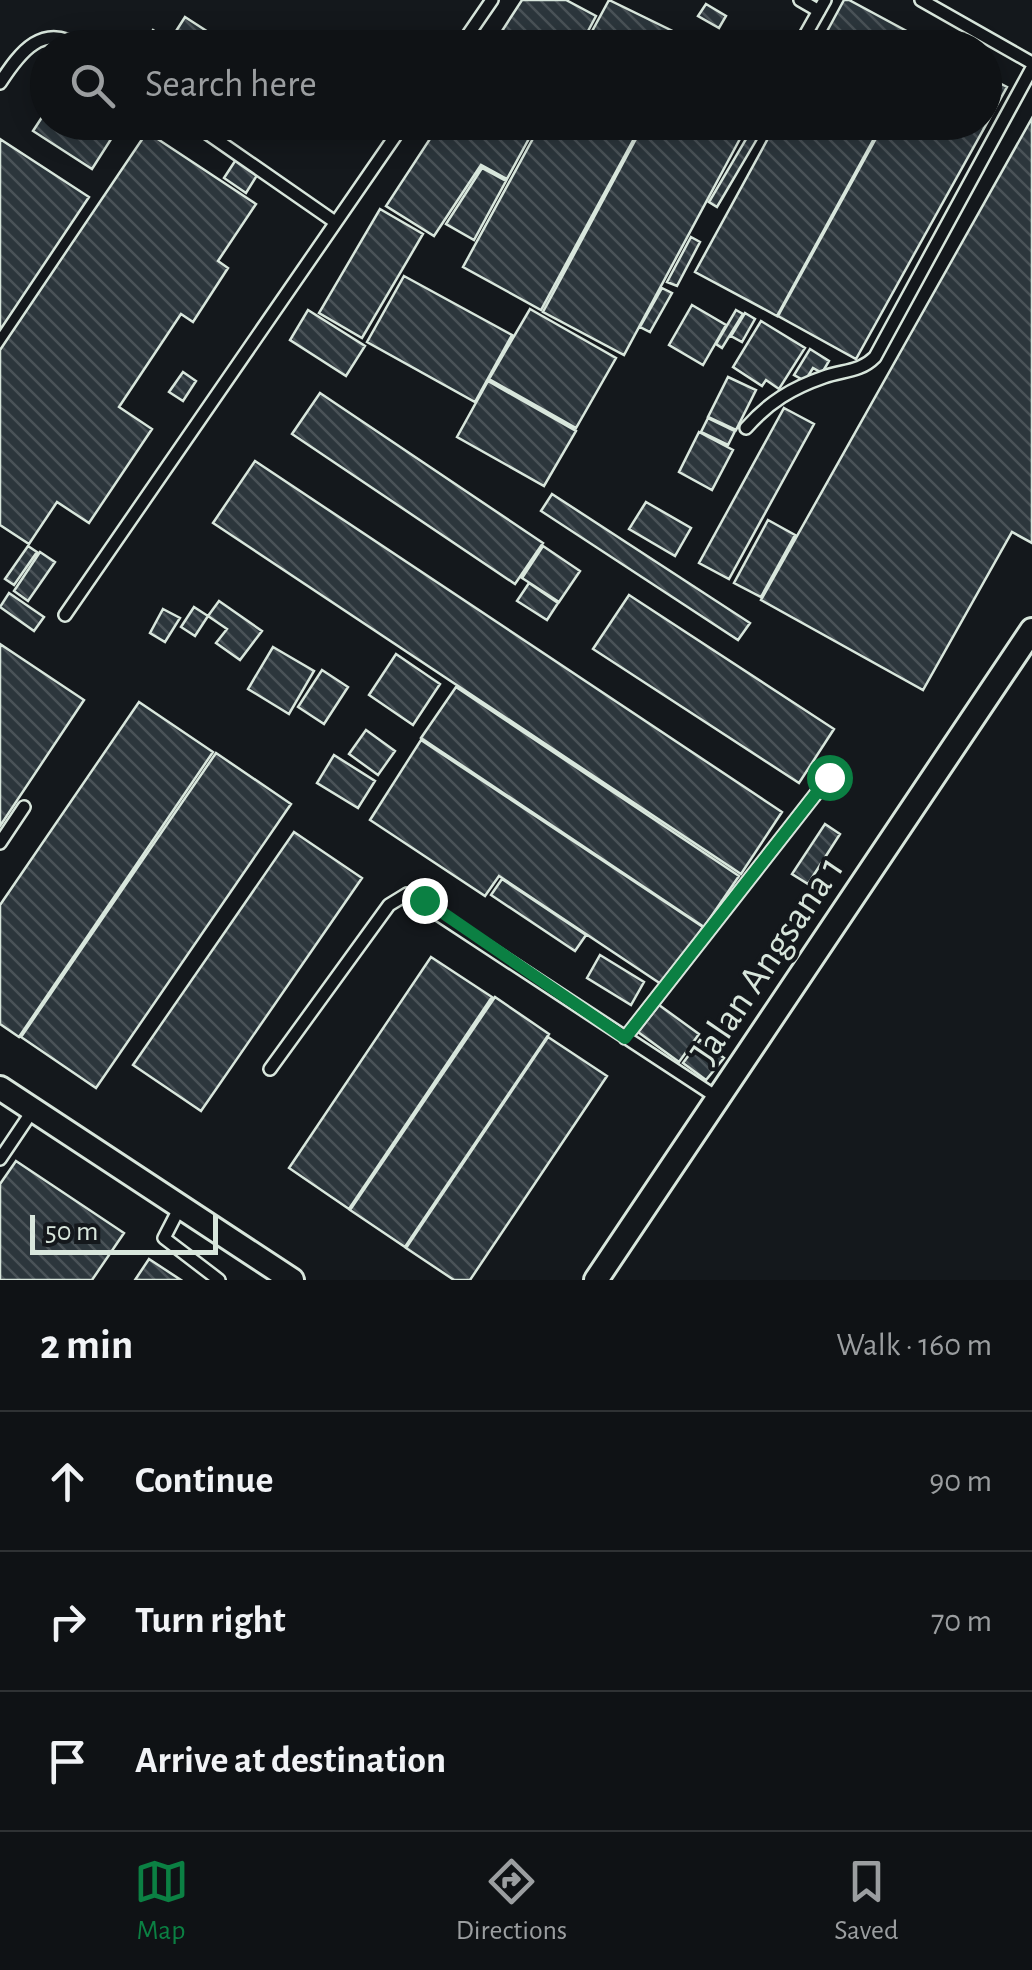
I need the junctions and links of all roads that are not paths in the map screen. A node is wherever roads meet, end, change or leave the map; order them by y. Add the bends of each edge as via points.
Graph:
1 (492, 0) edge
2 (800, 0) edge
3 (922, 0) edge
4 (822, 6) edge
5 (471, 30) edge
6 (808, 30) edge
7 (972, 30) edge
8 (30, 45) edge
9 (1002, 48) edge
10 (1032, 66) edge
11 (0, 83) edge
12 (1002, 121) edge
13 (217, 140) edge
14 (393, 140) edge
15 (992, 140) edge
16 (335, 222) junction
17 (746, 428) dead end
18 (64, 614) dead end
19 (1032, 630) edge
20 (829, 777) dead end
21 (24, 807) dead end
22 (0, 843) edge
23 (625, 1038) junction
24 (270, 1070) dead end
25 (0, 1088) edge
26 (718, 1098) junction
27 (33, 1110) junction
28 (0, 1159) edge
29 (180, 1206) junction
30 (219, 1280) edge
31 (292, 1280) edge
32 (596, 1280) edge

1 - 5 lane
2 - 4 lane
3 - 7 lane
4 - 6 lane
8 - 11 lane
9 - 10 lane
10 - 12 lane
13 - 16 lane
14 - 16 lane
15 - 17 lane via 875,356 865,366 769,401
16 - 18 lane
19 - 26 street, Jalan Angsana 1
20 - 23 lane
21 - 22 lane
23 - 24 lane via 424,900 400,894
23 - 26 lane
25 - 27 street
26 - 32 street, Jalan Angsana 1
27 - 28 lane
27 - 29 street
29 - 30 lane via 164,1238
29 - 31 street

